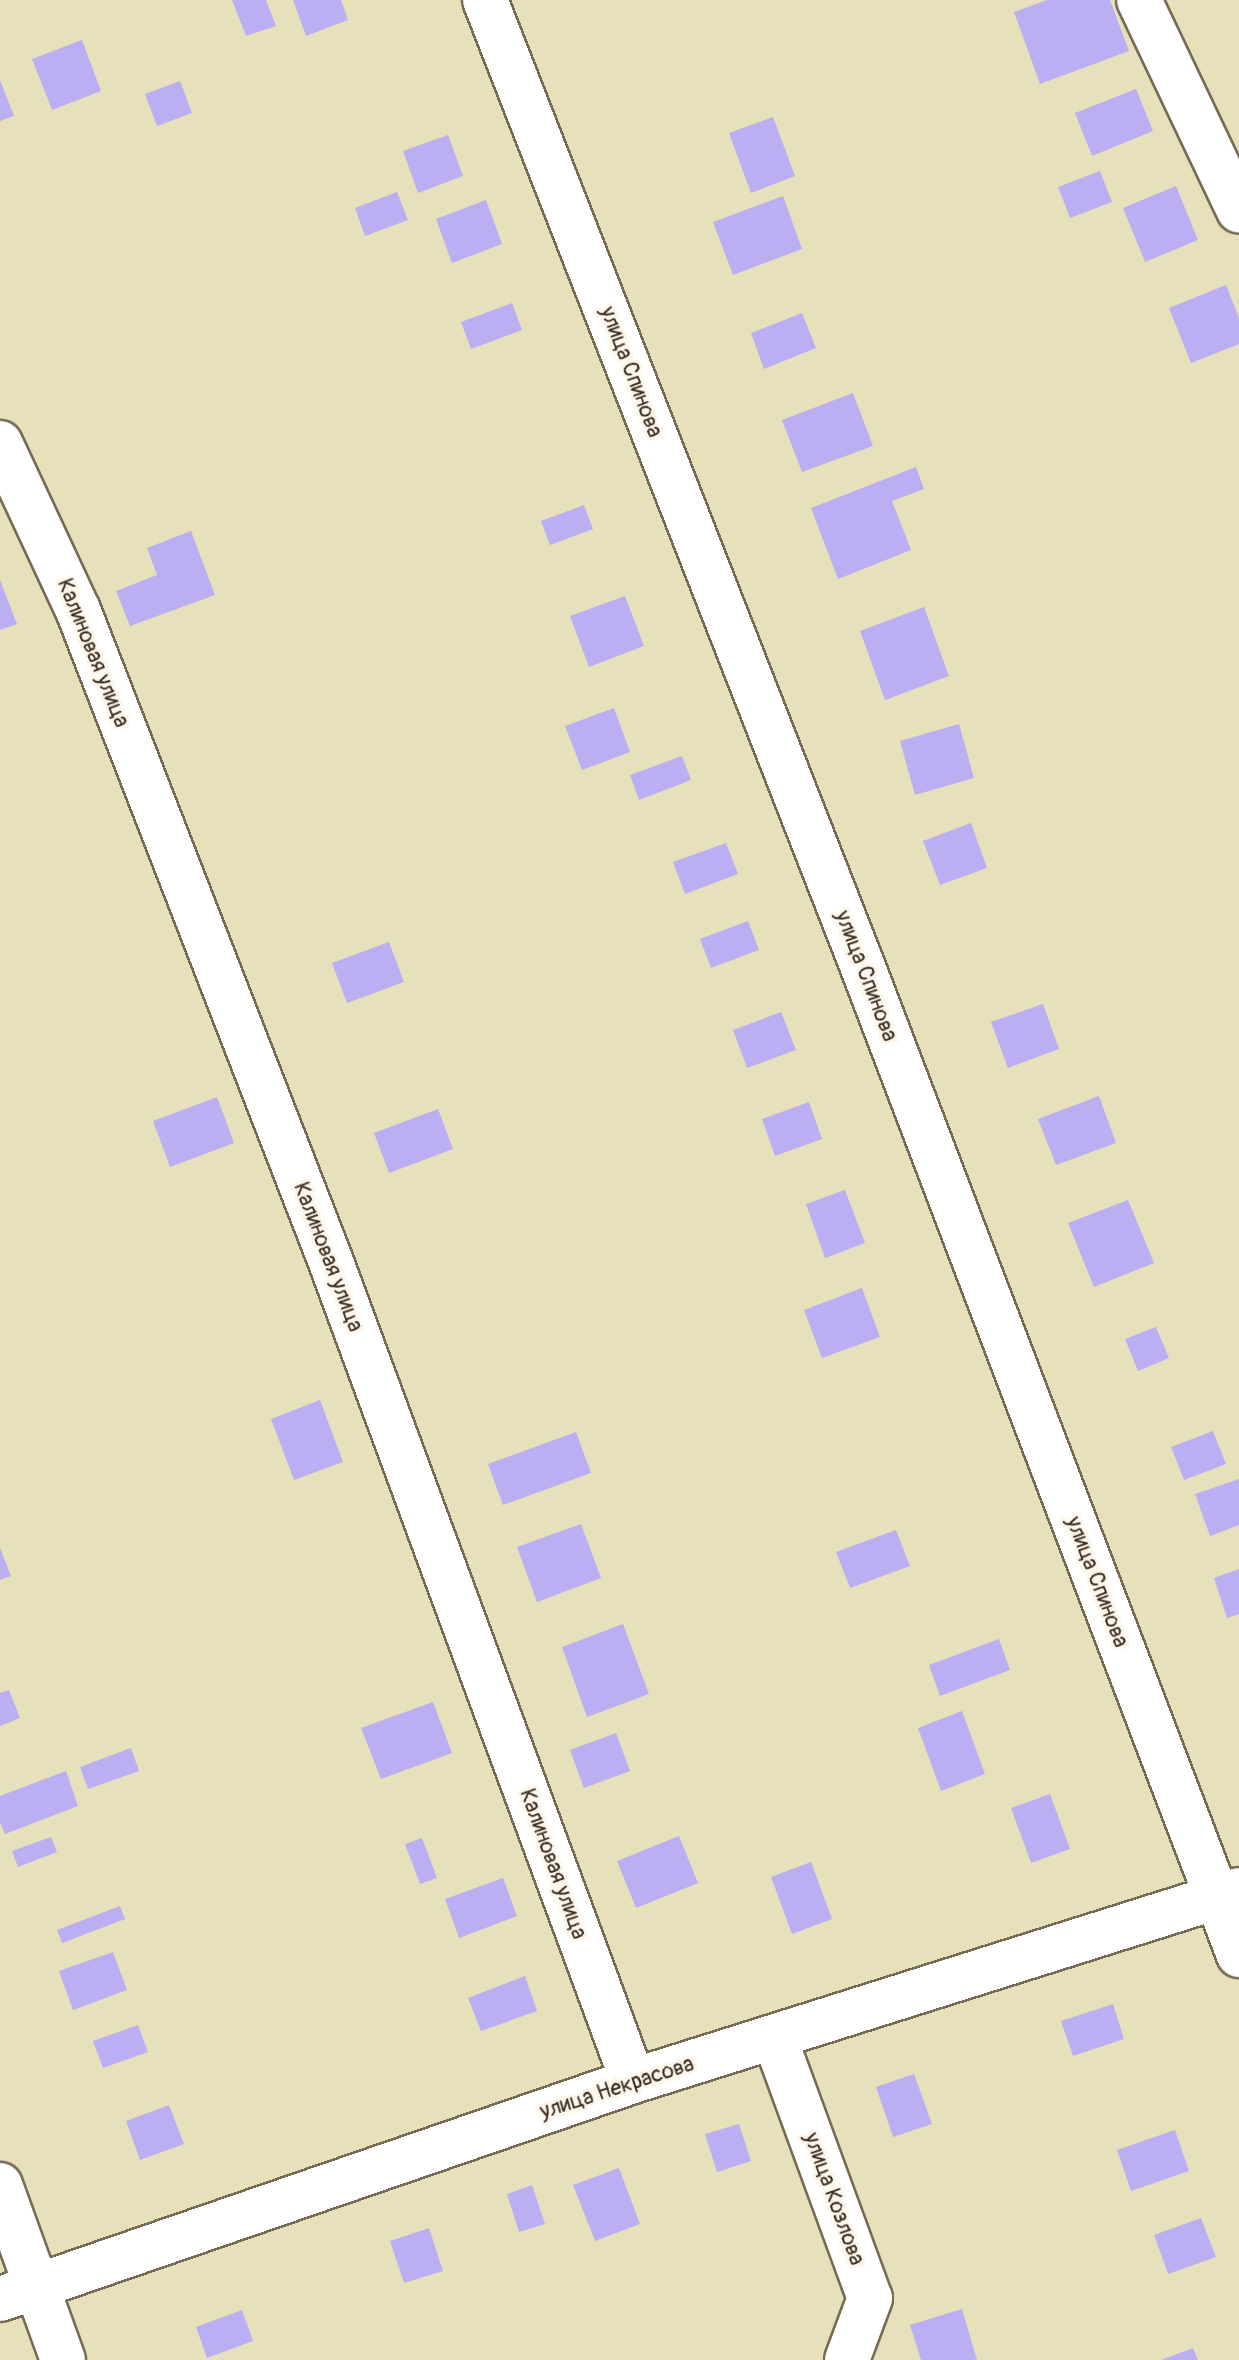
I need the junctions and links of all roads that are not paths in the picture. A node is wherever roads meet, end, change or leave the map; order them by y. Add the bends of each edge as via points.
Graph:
1 (485, 0) edge
2 (1139, 0) edge
3 (1239, 211) edge
4 (0, 443) edge
5 (1228, 1894) edge
6 (1239, 1955) edge
7 (775, 2039) junction
8 (633, 2081) junction
9 (0, 2185) edge
10 (19, 2292) edge
11 (63, 2360) edge
12 (847, 2360) edge

1 - 5 street, улица Спинова
2 - 3 street
4 - 8 street, Калиновая улица via 78,610 314,1217
5 - 6 street, улица Спинова
5 - 7 street, улица Некрасова
7 - 8 street, улица Некрасова
7 - 12 street, улица Козлова via 870,2298
8 - 10 street, улица Некрасова
9 - 10 street
10 - 11 street

